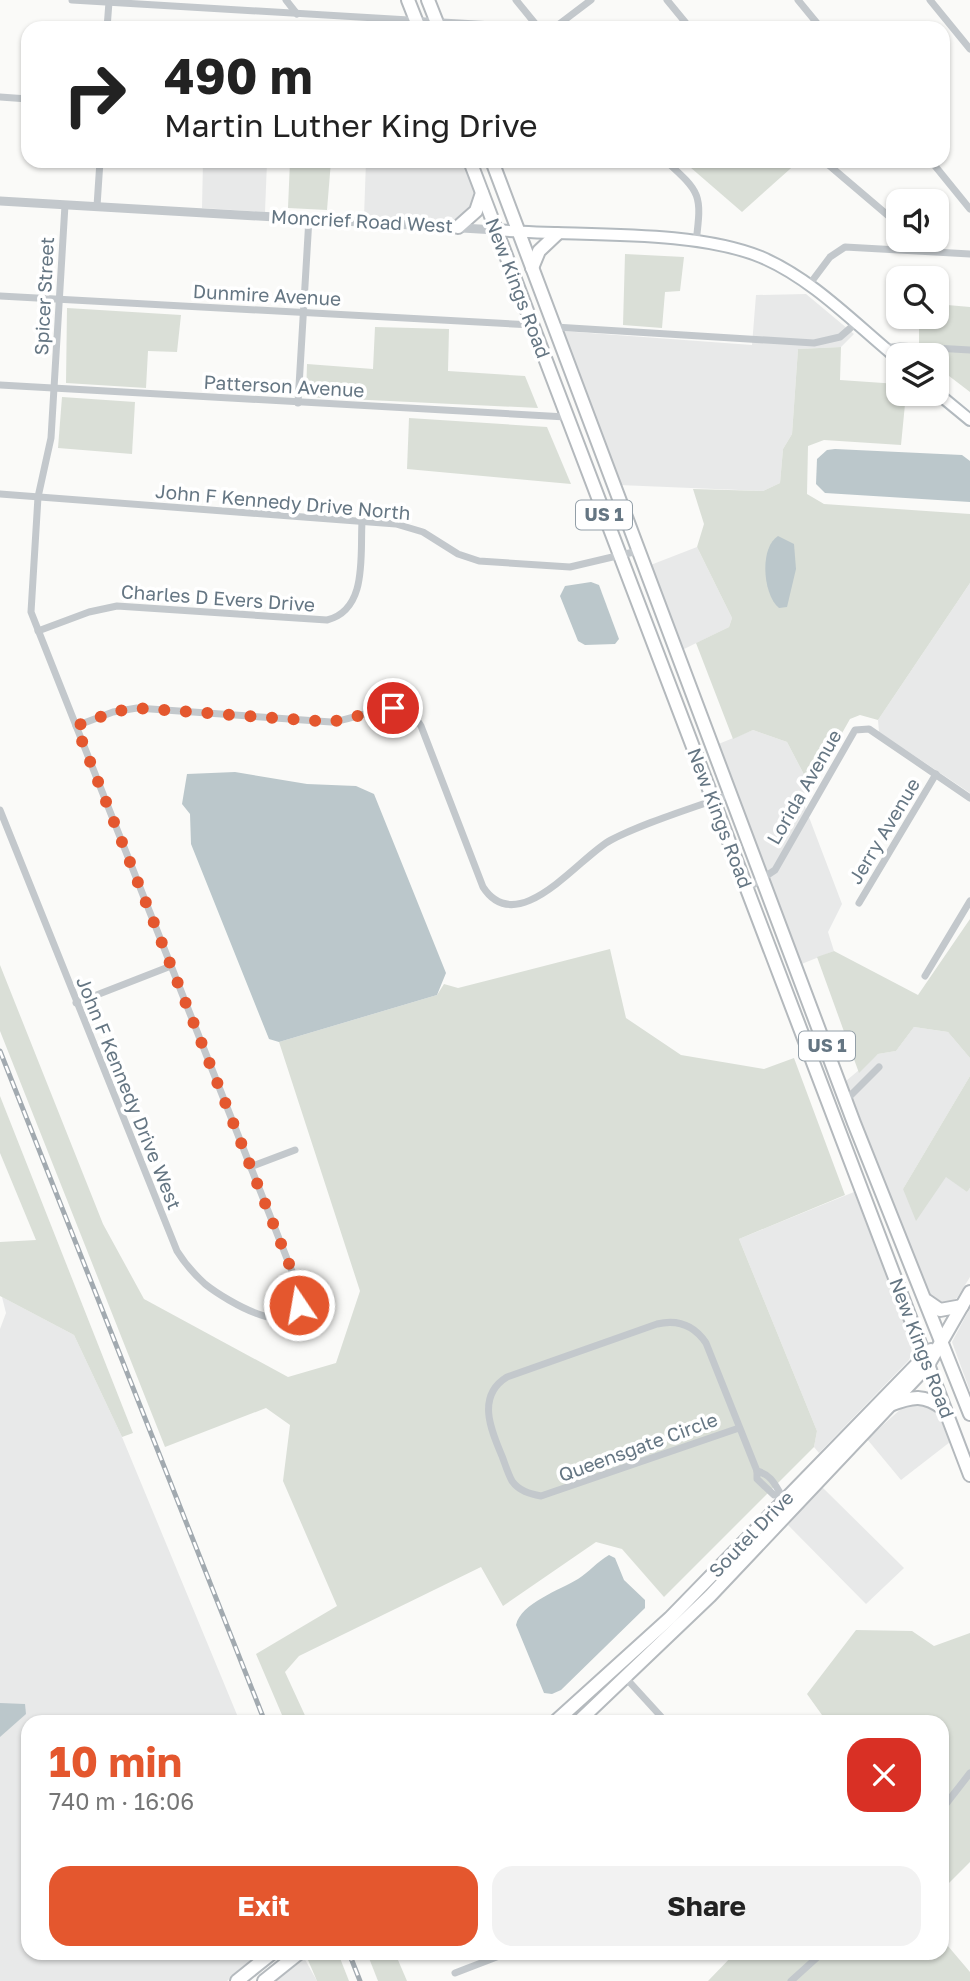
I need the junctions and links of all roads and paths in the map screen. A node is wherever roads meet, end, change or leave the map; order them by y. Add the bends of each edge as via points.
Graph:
1 (72, 0) edge
2 (286, 0) edge
3 (408, 0) edge
4 (428, 0) edge
5 (516, 0) edge
6 (591, 0) edge
7 (667, 0) edge
8 (798, 0) edge
9 (930, 0) edge
10 (109, 2) junction
11 (297, 14) junction
12 (108, 21) edge
13 (382, 21) edge
14 (417, 21) edge
15 (436, 21) edge
16 (534, 21) edge
17 (563, 21) edge
18 (684, 21) edge
19 (815, 21) edge
20 (947, 21) edge
21 (950, 24) edge
22 (970, 49) edge
23 (0, 97) edge
24 (21, 98) edge
25 (100, 168) edge
26 (473, 168) edge
27 (495, 168) edge
28 (673, 168) edge
29 (832, 168) edge
30 (937, 168) edge
31 (482, 192) junction
32 (0, 201) edge
33 (65, 205) junction
34 (97, 206) junction
35 (970, 209) edge
36 (886, 214) edge
37 (309, 218) junction
38 (458, 227) junction
39 (496, 230) junction
40 (519, 232) junction
41 (557, 234) junction
42 (696, 242) junction
43 (886, 249) edge
44 (942, 252) edge
45 (970, 254) edge
46 (532, 268) junction
47 (809, 285) junction
48 (0, 296) edge
49 (60, 300) junction
50 (304, 313) junction
51 (855, 324) junction
52 (532, 325) junction
53 (555, 327) junction
54 (885, 348) joint
55 (970, 350) edge
56 (0, 385) edge
57 (55, 388) junction
58 (298, 403) junction
59 (949, 403) edge
60 (566, 417) junction
61 (970, 420) edge
62 (0, 494) edge
63 (38, 497) junction
64 (362, 522) junction
65 (638, 551) junction
66 (620, 556) junction
67 (38, 631) junction
68 (76, 726) junction
69 (936, 774) junction
70 (731, 794) junction
71 (970, 798) edge
72 (713, 801) junction
73 (0, 810) edge
74 (764, 881) junction
75 (747, 890) junction
76 (970, 901) edge
77 (859, 904) dead end
78 (171, 966) junction
79 (925, 976) dead end
80 (76, 1003) junction
81 (879, 1067) dead end
82 (847, 1098) junction
83 (854, 1123) junction
84 (836, 1125) junction
85 (295, 1150) dead end
86 (250, 1167) junction
87 (970, 1292) edge
88 (926, 1300) junction
89 (962, 1306) junction
90 (296, 1311) joint
91 (942, 1341) junction
92 (926, 1360) junction
93 (890, 1405) junction
94 (945, 1409) junction
95 (970, 1414) edge
96 (739, 1428) junction
97 (970, 1475) edge
98 (783, 1498) junction
99 (793, 1511) junction
100 (617, 1669) junction
101 (627, 1679) junction
102 (563, 1715) edge
103 (586, 1715) edge
104 (660, 1715) edge
105 (970, 1773) edge
106 (949, 1800) edge
107 (263, 1960) edge
108 (290, 1960) edge
109 (489, 1960) edge
110 (814, 1960) edge
111 (455, 1973) dead end
112 (237, 1981) edge
113 (264, 1981) edge
114 (791, 1981) edge

1 - 10 street
2 - 11 street
3 - 14 main road
4 - 15 main road
5 - 16 street
6 - 17 street
7 - 18 street
8 - 19 street
9 - 20 street
10 - 11 street
10 - 12 street
11 - 13 street
21 - 22 street
23 - 24 street
25 - 34 street
26 - 31 main road, New Kings Road / US 1
27 - 40 main road, New Kings Road / US 1
28 - 42 street via 695,189 699,211
29 - 36 street
30 - 35 street
31 - 38 main road via 476,211
31 - 39 main road, New Kings Road / US 1
32 - 33 street, Moncrief Road West
33 - 34 street, Moncrief Road West
33 - 49 street, Spicer Street
34 - 37 street, Moncrief Road West
37 - 38 street, Moncrief Road West
37 - 50 street
38 - 39 street, Moncrief Road West
39 - 40 main road, Moncrief Road West
39 - 52 main road, New Kings Road / US 1
40 - 41 main road, Moncrief Road West
40 - 46 main road, New Kings Road / US 1
41 - 42 main road, Moncrief Road West
41 - 46 main road via 539,251
42 - 47 main road, Moncrief Road West via 763,258
43 - 47 street via 845,247 830,257
44 - 45 street
46 - 53 main road, New Kings Road / US 1
47 - 51 main road, Moncrief Road West
48 - 49 street, Dunmire Avenue
49 - 50 street, Dunmire Avenue
49 - 57 street, Spicer Street
50 - 52 street, Dunmire Avenue
50 - 58 street
51 - 53 street via 840,337 814,343
51 - 54 main road, Moncrief Road West
52 - 60 main road, New Kings Road / US 1
53 - 65 main road, New Kings Road / US 1
54 - 55 street
56 - 57 street, Patterson Avenue
57 - 58 street, Patterson Avenue
57 - 63 street, Spicer Street via 51,438
58 - 60 street, Patterson Avenue
59 - 61 main road
60 - 66 main road, New Kings Road / US 1
62 - 63 street, John F Kennedy Drive North
63 - 64 street, John F Kennedy Drive North
63 - 67 street, Spicer Street via 31,606
64 - 66 street, John F Kennedy Drive North via 410,527 478,561 570,567
64 - 67 street, Charles D Evers Drive via 356,594 346,613 336,618 117,606
65 - 66 street, John F Kennedy Drive North
65 - 70 main road, New Kings Road / US 1
66 - 72 main road, New Kings Road / US 1
67 - 68 street, Spicer Street
68 - 72 street via 137,708 331,722 384,709 410,712 421,726 483,887 492,898 508,904 551,890 608,841
68 - 78 street, Spicer Street
69 - 71 street
69 - 74 street, Lorida Avenue via 869,729 852,733 783,857
69 - 77 street, Jerry Avenue
70 - 72 street
70 - 74 main road, New Kings Road / US 1
72 - 75 main road, New Kings Road / US 1
73 - 80 street, John F Kennedy Drive West
74 - 75 street, Lorida Avenue
74 - 82 main road, New Kings Road / US 1
75 - 84 main road, New Kings Road / US 1
76 - 79 street
78 - 80 street
78 - 86 street, Spicer Street
80 - 90 street, John F Kennedy Drive West via 183,1260 214,1290 264,1317 284,1320
81 - 82 street
82 - 83 main road, New Kings Road / US 1
83 - 84 street
83 - 88 main road, New Kings Road / US 1
84 - 92 main road, New Kings Road / US 1
85 - 86 street
86 - 90 street, Spicer Street via 299,1289
87 - 89 main road, Soutel Drive
88 - 89 main road via 940,1310
88 - 91 main road, New Kings Road / US 1
89 - 91 main road, Soutel Drive
91 - 92 main road, Soutel Drive
91 - 95 main road, New Kings Road / US 1
92 - 93 main road, Soutel Drive
92 - 94 main road, New Kings Road / US 1
92 - 98 main road, Soutel Drive
93 - 94 main road via 923,1396
93 - 99 main road, Soutel Drive
94 - 97 main road, New Kings Road / US 1
96 - 96 street, Queensgate Circle via 706,1343 692,1327 667,1322 507,1377 488,1405 488,1417 512,1481 541,1496
96 - 98 street, Queensgate Circle via 758,1479 774,1496
98 - 99 street, Queensgate Circle
98 - 100 main road, Soutel Drive
99 - 101 main road, Soutel Drive
100 - 101 street
100 - 102 main road, Soutel Drive
101 - 103 main road, Soutel Drive
101 - 104 street
105 - 106 street
107 - 112 main road
108 - 113 main road
109 - 111 street
110 - 114 street

